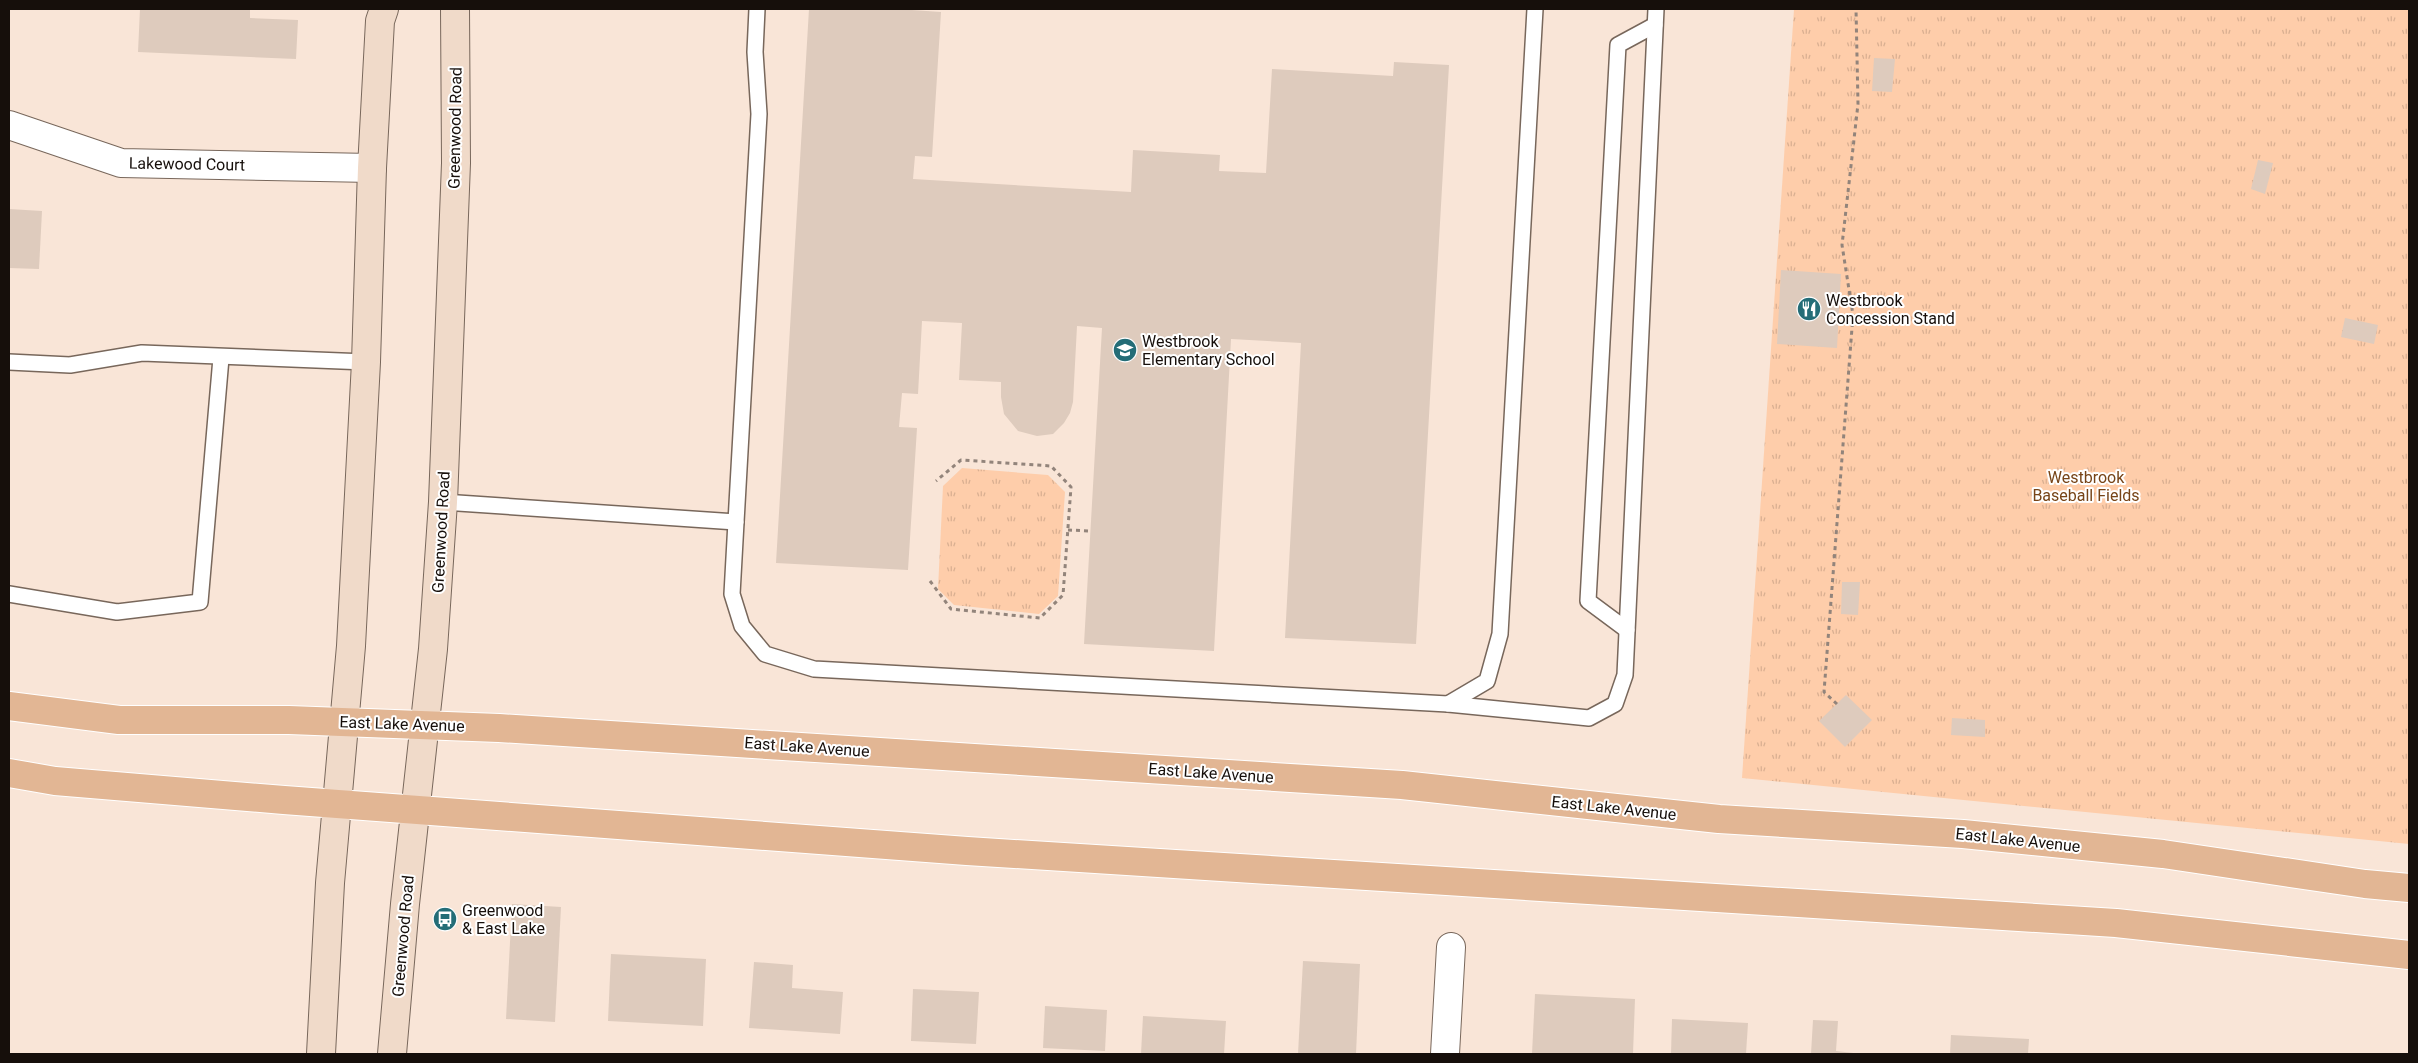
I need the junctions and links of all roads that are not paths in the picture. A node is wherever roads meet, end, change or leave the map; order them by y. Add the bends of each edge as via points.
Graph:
1 (384, 9) edge
2 (455, 9) edge
3 (757, 9) edge
4 (1535, 9) edge
5 (1656, 9) edge
6 (1655, 25) junction
7 (9, 125) edge
8 (372, 168) junction
9 (220, 358) junction
10 (9, 362) edge
11 (366, 362) junction
12 (444, 502) junction
13 (736, 522) junction
14 (9, 594) edge
15 (1627, 630) junction
16 (1448, 704) junction
17 (9, 706) edge
18 (344, 722) junction
19 (425, 725) junction
20 (9, 773) edge
21 (337, 804) junction
22 (415, 810) junction
23 (2409, 888) edge
24 (1452, 947) dead end
25 (2409, 955) edge
26 (320, 1054) edge
27 (392, 1054) edge
28 (1446, 1054) edge

1 - 8 main road via 380,21
2 - 12 main road, Greenwood Road via 456,163
3 - 13 lane via 755,52 760,114
4 - 16 lane via 1500,634 1487,681
5 - 6 lane
6 - 15 lane
6 - 15 lane via 1618,45 1588,601
7 - 8 street, Lakewood Court via 121,163
8 - 11 main road
9 - 10 lane via 142,353 70,365
9 - 11 lane
9 - 14 lane via 200,602 116,612
11 - 18 main road
12 - 13 lane
12 - 19 main road, Greenwood Road via 434,649
13 - 16 lane via 732,594 742,626 765,654 814,669
15 - 16 lane via 1625,674 1615,704 1589,718
17 - 18 main road, East Lake Avenue via 119,720
18 - 19 main road, East Lake Avenue
18 - 21 main road
19 - 22 main road, Greenwood Road
19 - 23 main road, East Lake Avenue via 1402,785 1719,819 1963,834 2162,854
20 - 21 main road via 55,781
21 - 22 main road
21 - 26 main road
22 - 25 main road via 967,850 2116,923
22 - 27 main road, Greenwood Road
24 - 28 street

